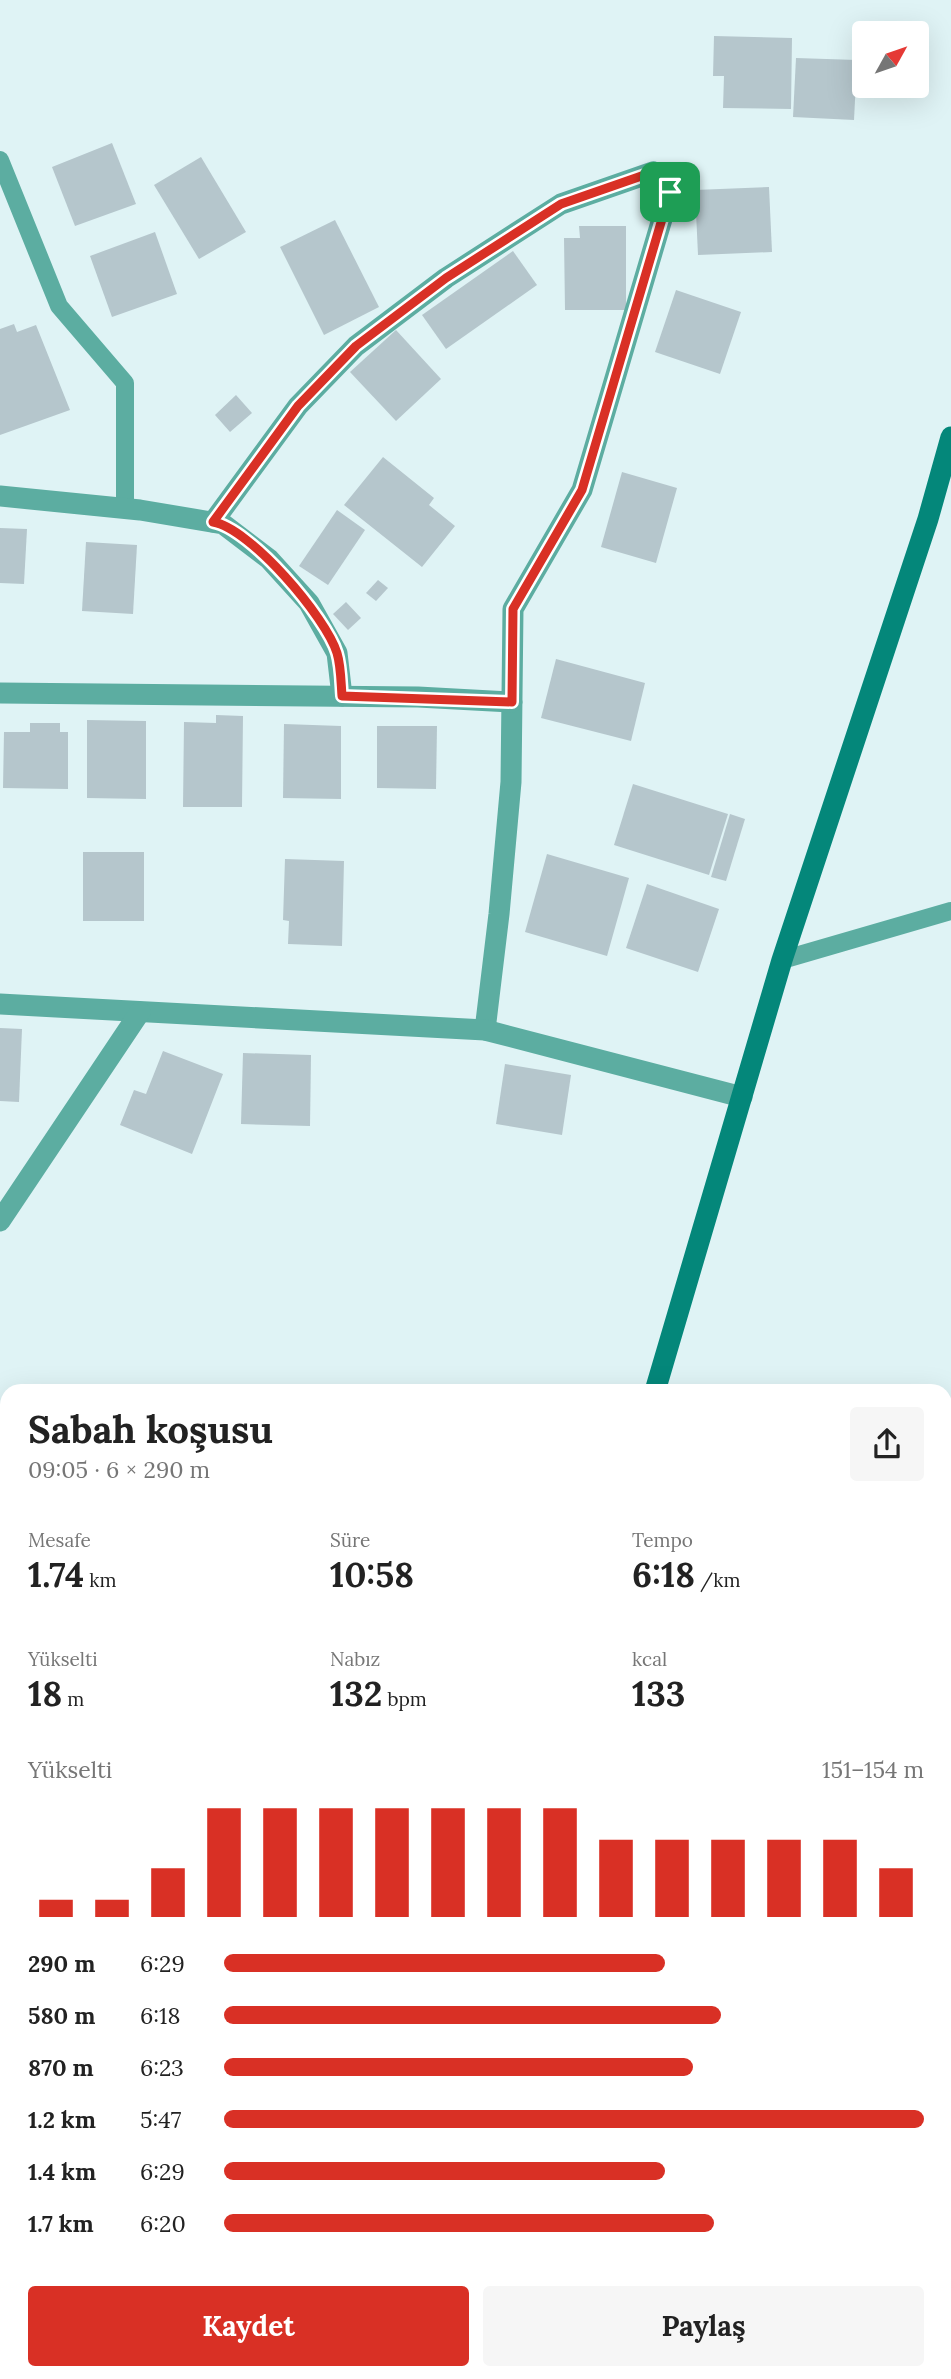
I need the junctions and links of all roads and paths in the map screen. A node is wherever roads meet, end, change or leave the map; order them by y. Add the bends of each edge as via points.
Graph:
1 (0, 160) edge
2 (951, 437) edge
3 (0, 496) edge
4 (125, 508) junction
5 (213, 522) junction
6 (0, 693) edge
7 (342, 696) junction
8 (512, 702) junction
9 (951, 911) edge
10 (782, 960) junction
11 (0, 1004) edge
12 (140, 1012) junction
13 (485, 1030) junction
14 (742, 1097) junction
15 (0, 1221) edge
16 (657, 1384) edge

1 - 4 lane via 59,306 125,383
2 - 10 street
3 - 4 street
4 - 5 street
5 - 7 street via 223,524 269,559 309,603 337,653
5 - 8 street via 298,406 356,346 446,278 561,204 653,172 670,192 582,490 513,609
6 - 7 street
7 - 8 street
8 - 13 street via 511,782
9 - 10 lane
10 - 14 street
11 - 12 street
12 - 13 street
12 - 15 street
13 - 14 street
14 - 16 street

